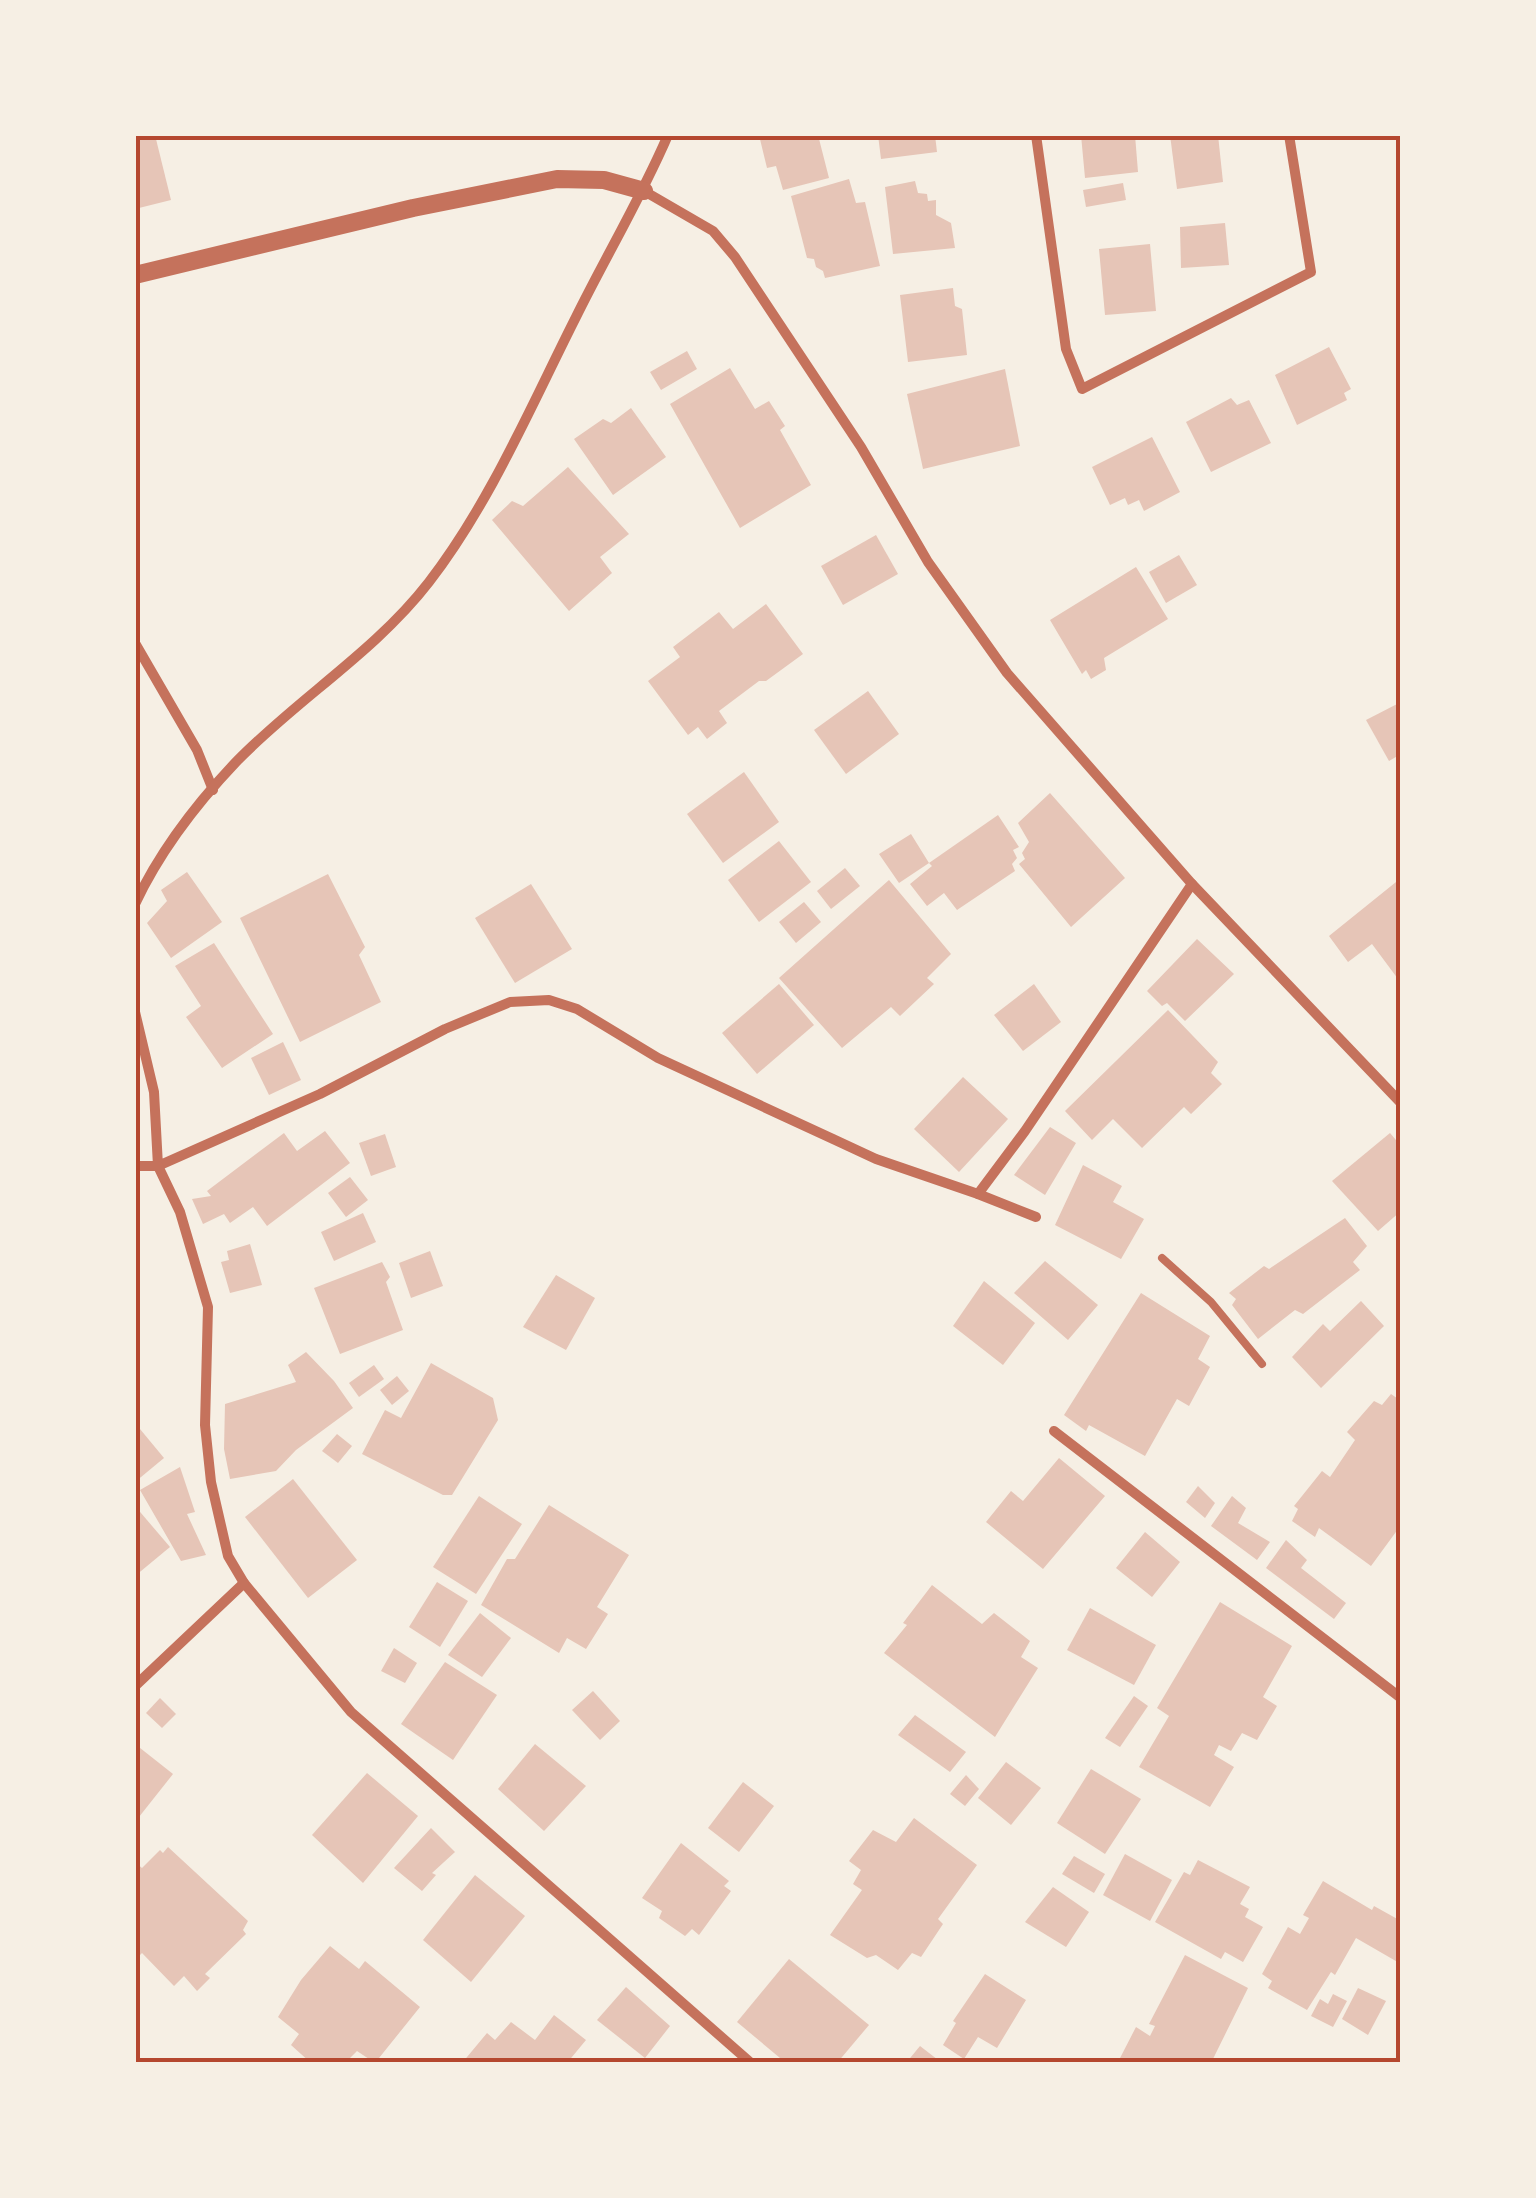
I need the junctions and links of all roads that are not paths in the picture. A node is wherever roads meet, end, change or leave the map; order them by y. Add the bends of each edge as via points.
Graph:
1 (668, 135) edge
2 (1036, 135) edge
3 (1289, 135) edge
4 (644, 192) junction
5 (135, 275) edge
6 (135, 643) edge
7 (213, 790) junction
8 (1192, 884) junction
9 (135, 904) edge
10 (135, 1012) edge
11 (1401, 1103) edge
12 (135, 1166) edge
13 (158, 1166) junction
14 (978, 1194) junction
15 (1036, 1217) dead end
16 (1162, 1258) dead end
17 (1262, 1364) dead end
18 (1054, 1431) dead end
19 (244, 1583) junction
20 (135, 1686) edge
21 (1401, 1698) edge
22 (751, 2063) edge

1 - 4 street
2 - 3 street via 1066,349 1082,389 1310,272
4 - 5 street via 604,180 558,179
4 - 7 street via 476,509 430,581
4 - 8 street via 713,231 736,257 928,562 1007,672
6 - 7 street via 198,750
7 - 9 street via 151,870
8 - 11 street
8 - 14 street
10 - 13 street via 154,1092
12 - 13 street
13 - 14 street via 445,1029 510,1002 549,1000 876,1159
13 - 19 street via 180,1212 208,1307 205,1425 211,1482 228,1556
14 - 15 street
16 - 17 lane via 1211,1302
18 - 21 street
19 - 20 street
19 - 22 street via 352,1712

